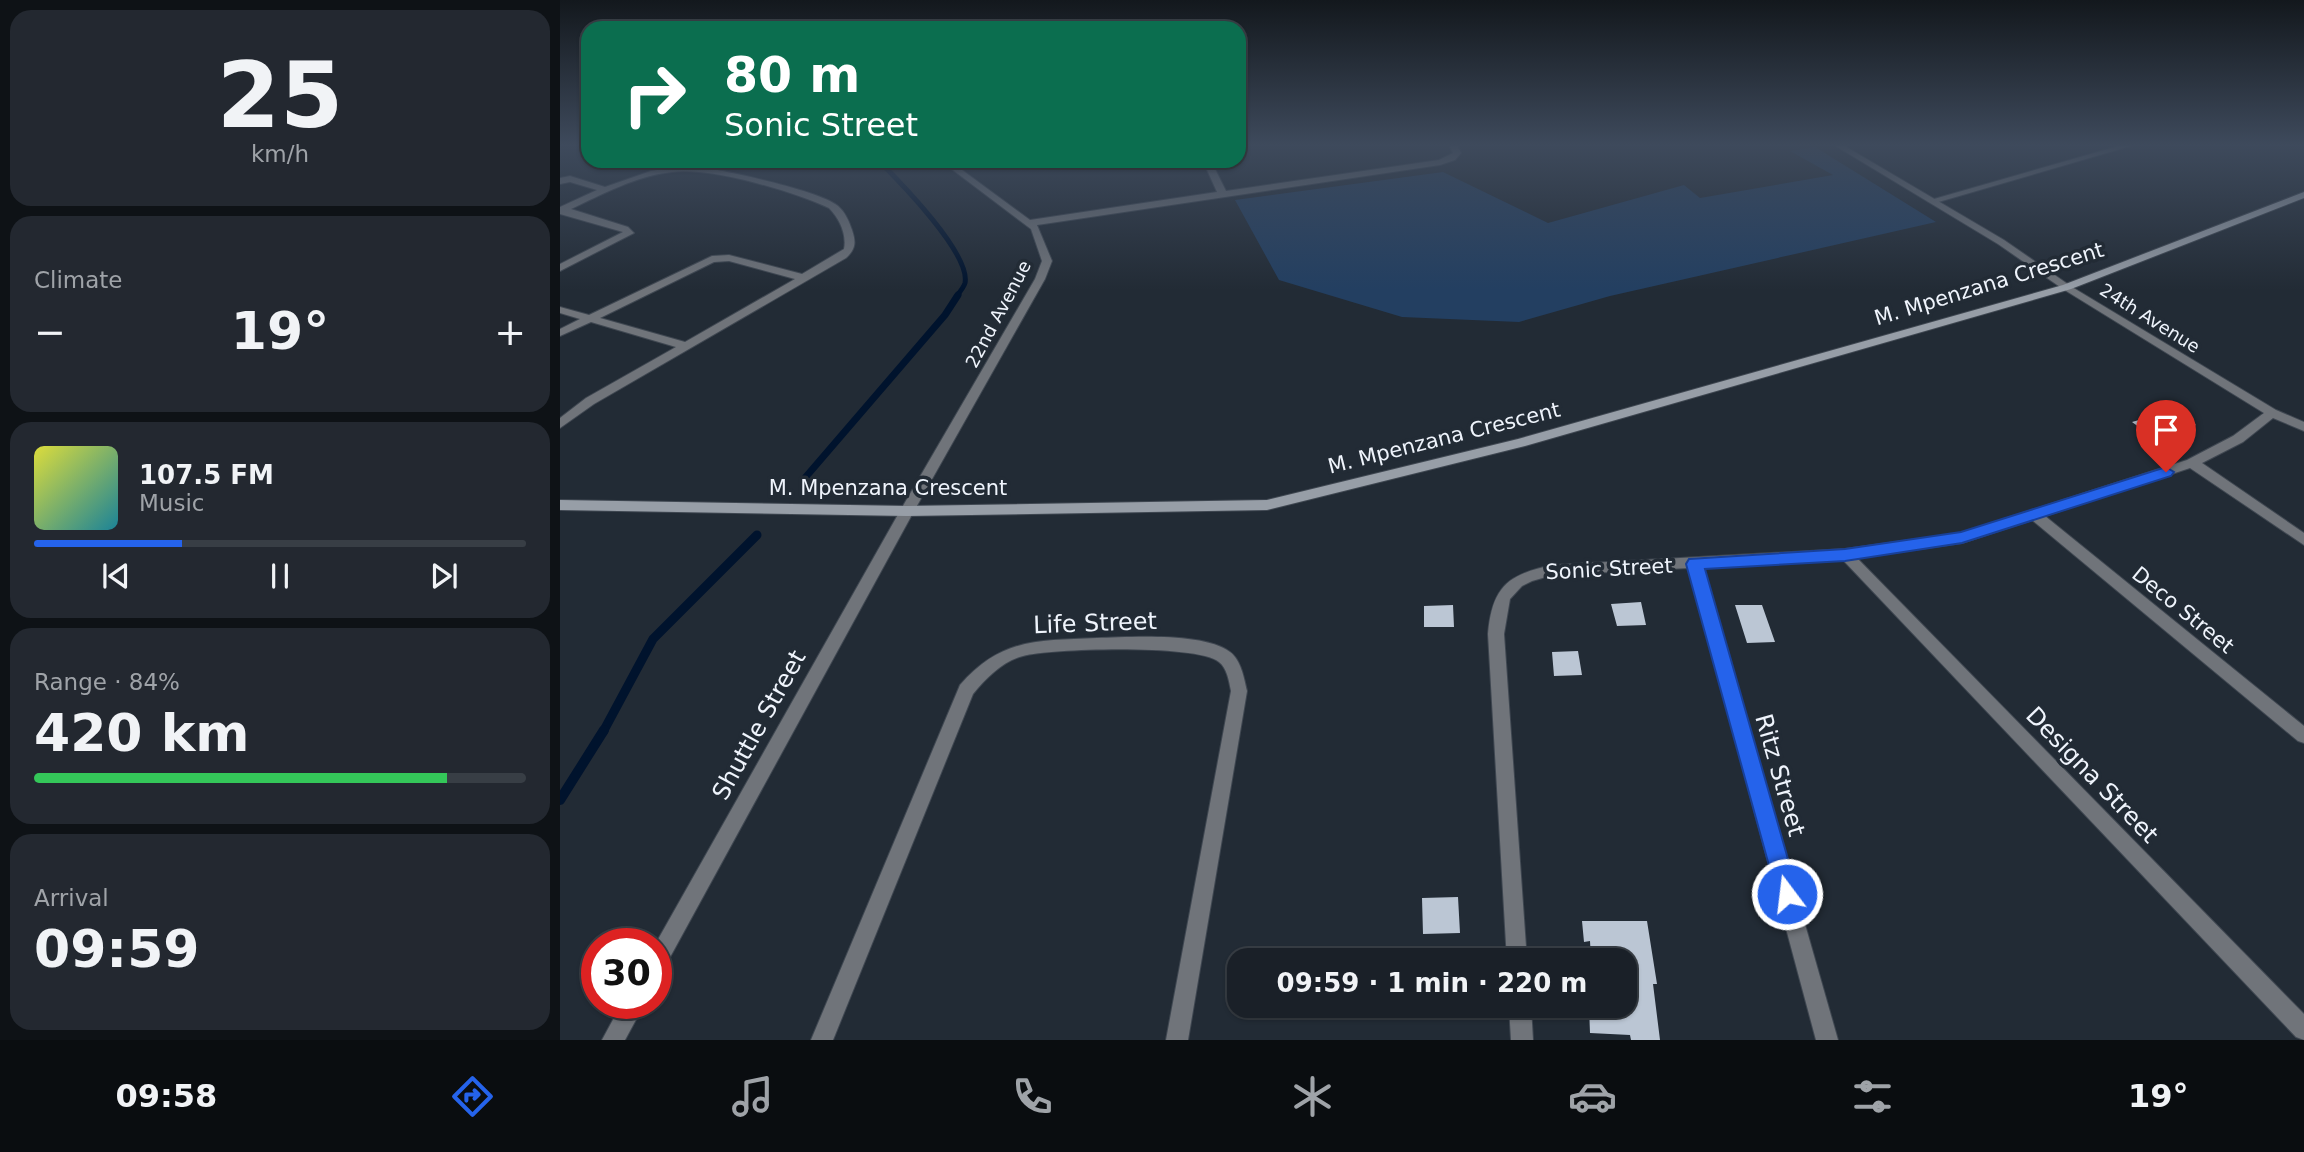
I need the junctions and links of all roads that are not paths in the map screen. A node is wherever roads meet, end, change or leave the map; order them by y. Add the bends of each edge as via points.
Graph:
1 (599, 194) edge
2 (795, 194) edge
3 (989, 194) edge
4 (1219, 194) edge
5 (1920, 194) edge
6 (1959, 194) edge
7 (2304, 195) edge
8 (1933, 201) junction
9 (561, 210) edge
10 (1029, 223) junction
11 (560, 268) edge
12 (804, 278) junction
13 (2067, 287) junction
14 (560, 310) edge
15 (588, 319) junction
16 (560, 333) edge
17 (683, 345) junction
18 (2272, 413) junction
19 (560, 424) edge
20 (2304, 427) edge
21 (2192, 463) junction
22 (560, 505) edge
23 (907, 511) junction
24 (2035, 515) junction
25 (2304, 540) edge
26 (1845, 555) junction
27 (1695, 564) junction
28 (2304, 736) edge
29 (672, 934) edge
30 (1516, 948) edge
31 (1521, 1018) edge
32 (625, 1019) edge
33 (2304, 1029) edge
34 (614, 1040) edge
35 (822, 1040) edge
36 (1177, 1040) edge
37 (1522, 1040) edge
38 (1827, 1040) edge

1 - 9 street
2 - 12 street via 832,206 843,218 851,247
3 - 10 street, 22nd Avenue
4 - 10 street
5 - 8 street, 24th Avenue
6 - 8 street
7 - 13 main road, M. Mpenzana Crescent
8 - 13 street, 24th Avenue
9 - 11 street via 629,233
10 - 23 street, 22nd Avenue via 1046,261 1040,279
12 - 15 street via 729,258 712,259
12 - 17 street
13 - 18 street, 24th Avenue
13 - 23 main road, M. Mpenzana Crescent via 1520,443 1267,505
14 - 15 street
15 - 16 street
15 - 17 street
17 - 19 street
18 - 20 street, 24th Avenue
18 - 21 street, Sonic Street via 2238,439
21 - 24 street, Sonic Street
21 - 25 street
22 - 23 main road, M. Mpenzana Crescent
23 - 29 street, Shuttle Street
24 - 26 street, Sonic Street via 1962,538
24 - 28 street, Deco Street
26 - 27 street, Sonic Street
26 - 33 street, Designa Street
27 - 30 street, Sonic Street via 1553,570 1521,579 1503,595 1496,613 1496,634
27 - 38 street, Ritz Street
31 - 37 street
32 - 34 street
35 - 36 street, Life Street via 966,690 979,674 1024,649 1160,645 1208,648 1223,655 1233,667 1239,691

